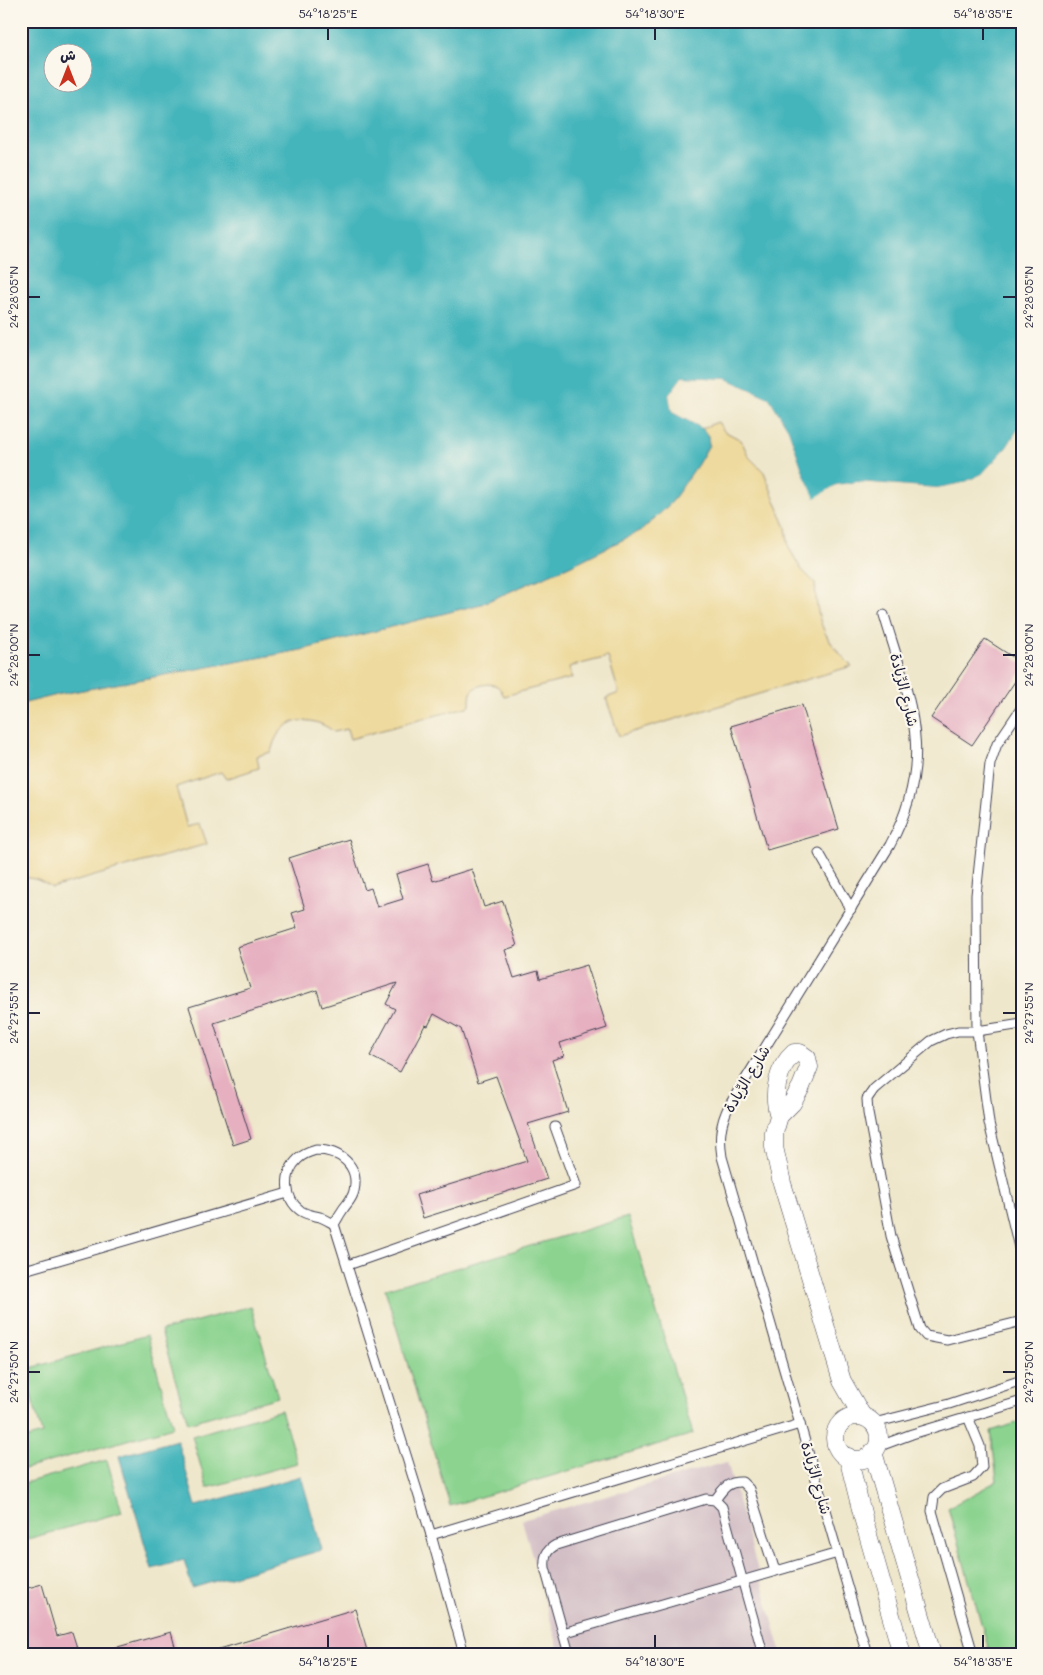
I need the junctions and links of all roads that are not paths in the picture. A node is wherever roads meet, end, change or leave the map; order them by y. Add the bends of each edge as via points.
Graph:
1 (884, 615) dead end
2 (1022, 707) edge
3 (818, 853) dead end
4 (851, 908) junction
5 (1022, 1024) edge
6 (978, 1031) junction
7 (779, 1116) dead end
8 (555, 1127) dead end
9 (288, 1193) junction
10 (334, 1224) junction
11 (1022, 1260) edge
12 (348, 1265) junction
13 (21, 1271) edge
14 (1022, 1321) edge
15 (1022, 1380) edge
16 (842, 1381) junction
17 (1022, 1402) edge
18 (968, 1417) junction
19 (868, 1420) junction
20 (842, 1422) junction
21 (800, 1424) junction
22 (875, 1450) junction
23 (848, 1457) junction
24 (715, 1500) junction
25 (431, 1535) junction
26 (838, 1553) junction
27 (775, 1571) junction
28 (743, 1581) junction
29 (563, 1633) junction
30 (464, 1654) edge
31 (569, 1654) edge
32 (763, 1654) edge
33 (867, 1654) edge
34 (902, 1654) edge
35 (932, 1654) edge
36 (974, 1654) edge

1 - 4 lane, شارع الرِّيادة via 913,716 916,766 910,799 898,831
2 - 6 lane via 1007,726 990,764 976,895
3 - 4 lane
4 - 21 lane, شارع الرِّيادة via 729,1106 720,1134 722,1158
5 - 6 lane
6 - 11 lane via 988,1123
6 - 14 lane via 958,1031 931,1041 874,1089 867,1099 868,1113 891,1236 920,1329 926,1336 947,1340
7 - 16 street via 774,1147 782,1183
8 - 12 lane via 576,1185
9 - 10 lane via 300,1210
9 - 10 lane via 288,1174 305,1153 327,1150 338,1154 352,1170 355,1181 354,1192
9 - 13 lane
10 - 12 lane
12 - 25 lane
15 - 19 lane via 949,1404
16 - 19 street
16 - 20 street
17 - 18 lane
18 - 22 lane via 912,1434
18 - 36 lane via 980,1446 982,1466 973,1477 942,1489 934,1498 932,1511
19 - 20 street via 854,1416
19 - 22 street via 879,1435
20 - 23 street via 836,1441
21 - 25 lane
21 - 26 lane, شارع الرِّيادة
22 - 23 street via 862,1459
22 - 35 street
23 - 34 street
24 - 27 lane via 725,1486 736,1481 749,1489
24 - 28 lane via 722,1507
24 - 29 lane via 706,1498 549,1549 545,1568
25 - 30 lane
26 - 27 lane
26 - 33 lane, شارع الرِّيادة
27 - 28 lane
28 - 29 lane
28 - 32 lane
29 - 31 lane

